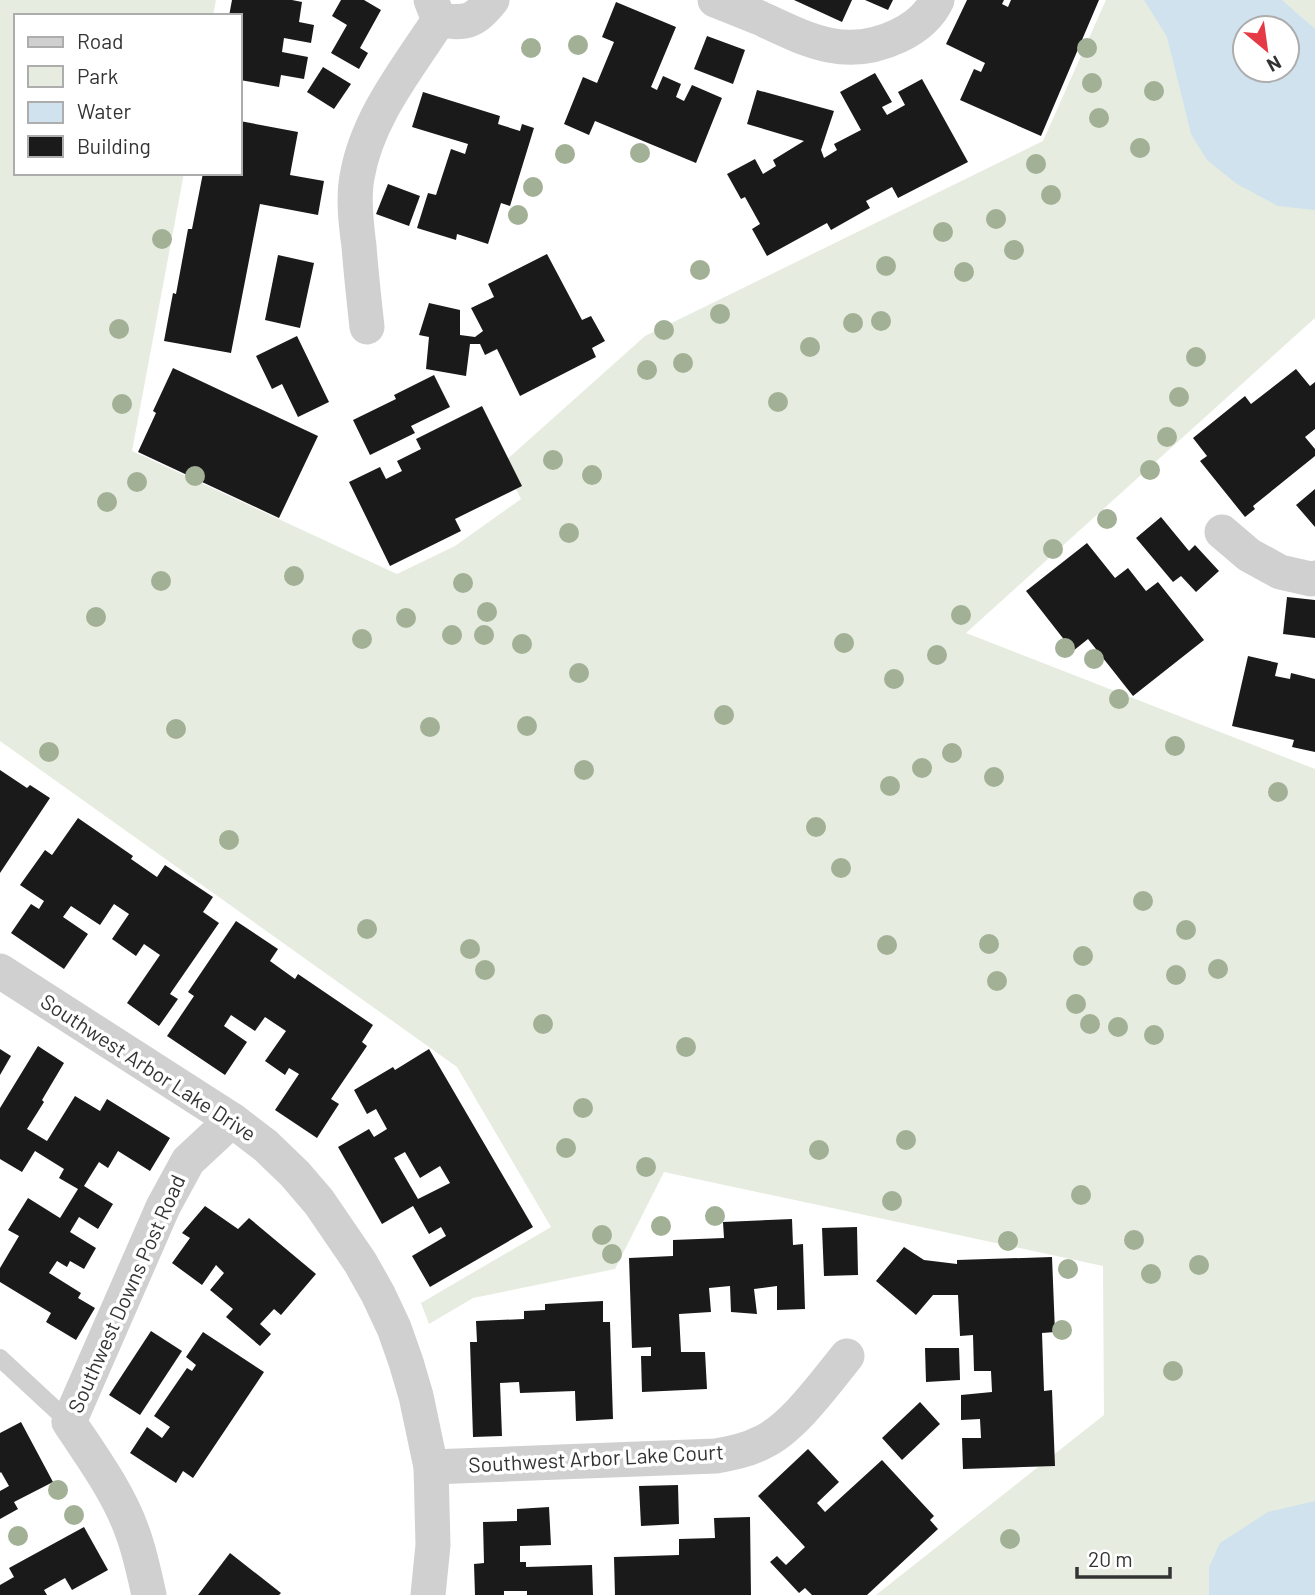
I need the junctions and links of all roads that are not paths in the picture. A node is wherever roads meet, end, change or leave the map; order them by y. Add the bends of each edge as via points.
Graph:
1 (492, 0) edge
2 (715, 0) edge
3 (937, 0) edge
4 (435, 10) edge
5 (367, 327) dead end
6 (1222, 532) dead end
7 (1315, 578) edge
8 (0, 971) edge
9 (232, 1121) junction
10 (847, 1356) dead end
11 (0, 1358) edge
12 (69, 1422) junction
13 (431, 1467) junction
14 (149, 1595) edge
15 (428, 1595) edge

1 - 4 street via 479,16 458,23
2 - 3 street via 815,43 842,48 869,46 908,32
4 - 5 street via 375,123 356,179
6 - 7 street via 1249,555 1280,572
8 - 9 street, Southwest Arbor Lake Drive
9 - 12 street, Southwest Downs Post Road via 188,1161 163,1207
9 - 13 street, Southwest Arbor Lake Drive via 295,1174 360,1262 406,1362
10 - 13 street, Southwest Arbor Lake Court via 787,1427 741,1451 716,1456
11 - 12 lane
12 - 14 street, Southwest Downs Post Road via 132,1530
13 - 15 street, Southwest Arbor Lake Drive

